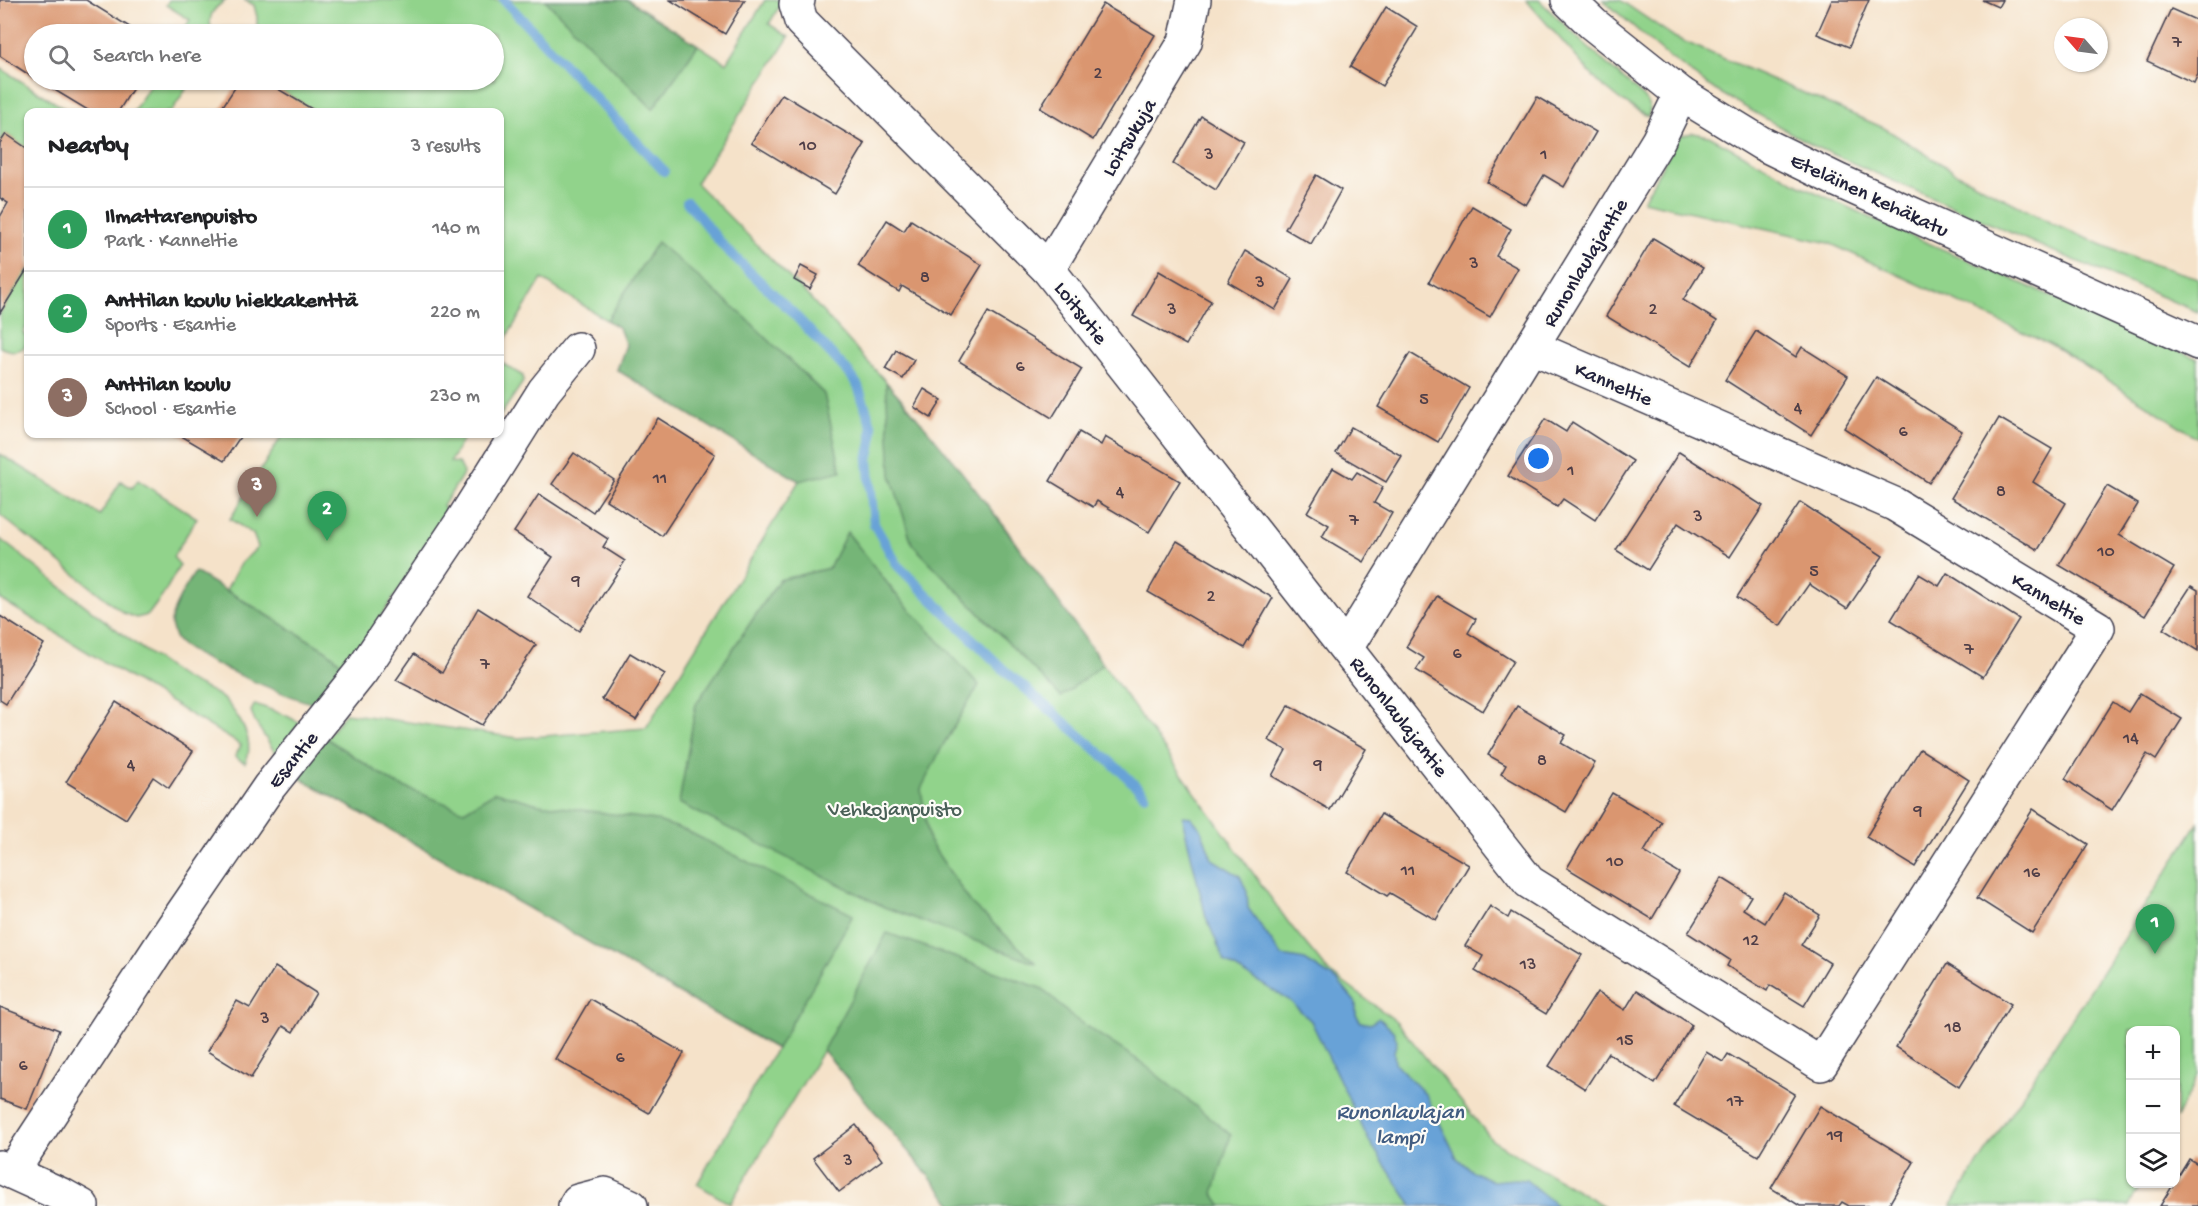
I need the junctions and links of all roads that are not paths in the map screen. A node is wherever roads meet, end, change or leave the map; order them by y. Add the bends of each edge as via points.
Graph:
1 (798, 0) edge
2 (1194, 0) edge
3 (1568, 0) edge
4 (1681, 94) junction
5 (1048, 269) junction
6 (2198, 343) edge
7 (1532, 347) junction
8 (578, 349) dead end
9 (1346, 648) junction
10 (1821, 1064) joint
11 (6, 1170) edge
12 (82, 1206) edge
13 (575, 1206) edge
14 (631, 1206) edge

1 - 5 street, Loitsutie via 801,21
2 - 5 street, Loitsukuja via 1185,42
3 - 4 street, Eteläinen kehäkatu
4 - 6 street, Eteläinen kehäkatu via 1761,143 1839,181
4 - 7 street, Runonlaulajantie via 1658,141
5 - 9 street, Loitsutie
7 - 9 street, Runonlaulajantie
7 - 10 street, Kanneltie via 1894,504 2098,628
8 - 11 street, Esantie via 544,391 362,672 269,787
9 - 10 street, Runonlaulajantie via 1529,882
11 - 12 street
13 - 14 street via 578,1201 605,1194

